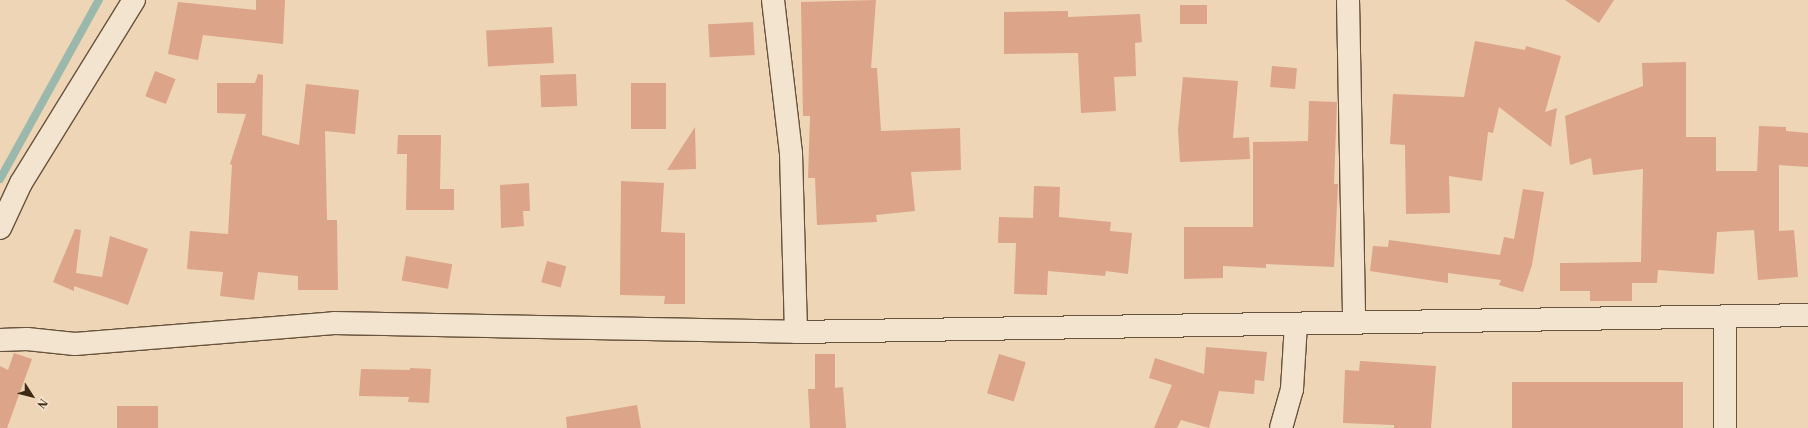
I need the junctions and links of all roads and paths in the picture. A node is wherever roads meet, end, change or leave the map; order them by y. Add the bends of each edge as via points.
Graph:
1 (134, 0) edge
2 (773, 0) edge
3 (1348, 0) edge
4 (0, 228) edge
5 (1808, 315) edge
6 (1725, 316) junction
7 (1354, 322) junction
8 (1296, 324) junction
9 (796, 332) junction
10 (0, 340) edge
11 (1280, 428) edge
12 (1725, 428) edge

1 - 4 street via 21,183
2 - 9 street via 791,152
3 - 7 street
5 - 6 street
6 - 7 street
6 - 12 street
7 - 8 street
8 - 9 street
8 - 11 street via 1292,389
9 - 10 street via 334,322 83,343 26,338

